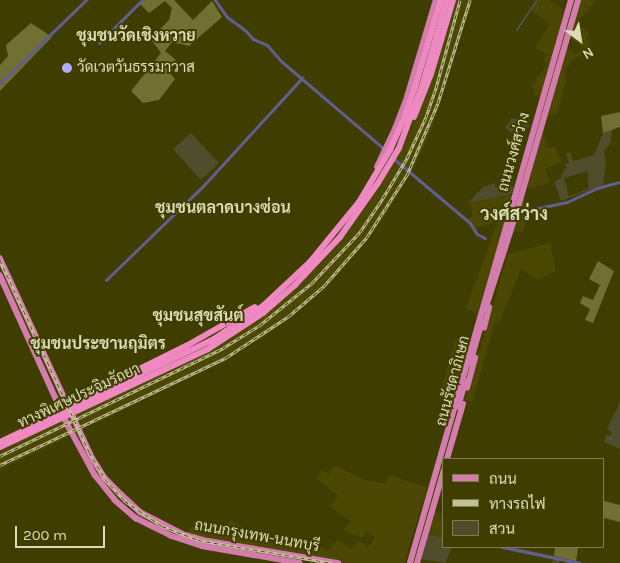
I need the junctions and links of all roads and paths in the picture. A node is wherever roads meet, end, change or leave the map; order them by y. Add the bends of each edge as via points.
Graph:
1 (436, 0) edge
2 (444, 0) edge
3 (453, 0) edge
4 (571, 0) edge
5 (578, 0) edge
6 (404, 137) junction
7 (506, 245) junction
8 (0, 258) edge
9 (0, 275) edge
10 (259, 306) junction
11 (485, 310) joint
12 (37, 337) junction
13 (30, 340) junction
14 (214, 341) junction
15 (457, 397) junction
16 (69, 408) junction
17 (61, 411) junction
18 (0, 441) edge
19 (0, 447) edge
20 (444, 458) edge
21 (444, 458) edge
22 (444, 458) edge
23 (442, 465) edge
24 (442, 477) edge
25 (133, 505) junction
26 (128, 510) junction
27 (416, 532) junction
28 (426, 533) junction
29 (212, 545) junction
30 (298, 561) edge
31 (338, 563) edge
32 (410, 563) edge
33 (417, 563) edge

1 - 10 main road via 411,85 379,163 357,201 325,243
2 - 6 highway, ทางพิเศษประจิมรัถยา
2 - 14 main road via 409,122 388,164 346,226 311,266 264,309
2 - 18 highway, ทางพิเศษประจิมรัถยา via 390,150 359,202 310,262 262,306 214,339
3 - 6 highway via 431,74
4 - 15 main road, ถนนวงศ์สว่าง
5 - 7 main road, ถนนวงศ์สว่าง
6 - 19 highway, ทางพิเศษประจิมรัถยา via 378,183 340,237 295,285 263,313 208,349
7 - 11 main road, ถนนวงศ์สว่าง
7 - 21 main road, ถนนวงศ์สว่าง
8 - 12 main road, ถนนกรุงเทพ-นนทบุรี
9 - 13 main road, ถนนกรุงเทพ-นนทบุรี
10 - 14 main road
10 - 18 highway via 186,346 27,424
11 - 22 main road, ถนนรัชดาภิเษก
12 - 13 main road
12 - 16 main road, ถนนกรุงเทพ-นนทบุรี
13 - 17 main road, ถนนกรุงเทพ-นนทบุรี
14 - 16 main road
15 - 20 main road, ถนนวงศ์สว่าง
15 - 27 main road, ถนนวงศ์สว่าง
16 - 17 main road
16 - 25 main road, ถนนกรุงเทพ-นนทบุรี via 105,478
17 - 26 main road, ถนนกรุงเทพ-นนทบุรี via 99,482
23 - 32 main road, ถนนรัชดาภิเษก
24 - 28 main road
25 - 26 main road
25 - 29 main road, ถนนกรุงเทพ-นนทบุรี via 174,531
26 - 29 main road, ถนนกรุงเทพ-นนทบุรี via 136,518 172,536
27 - 28 main road via 418,538
27 - 32 main road, ถนนวงศ์สว่าง
28 - 33 main road
29 - 30 main road, ถนนกรุงเทพ-นนทบุรี
30 - 31 main road, ถนนกรุงเทพ-นนทบุรี

